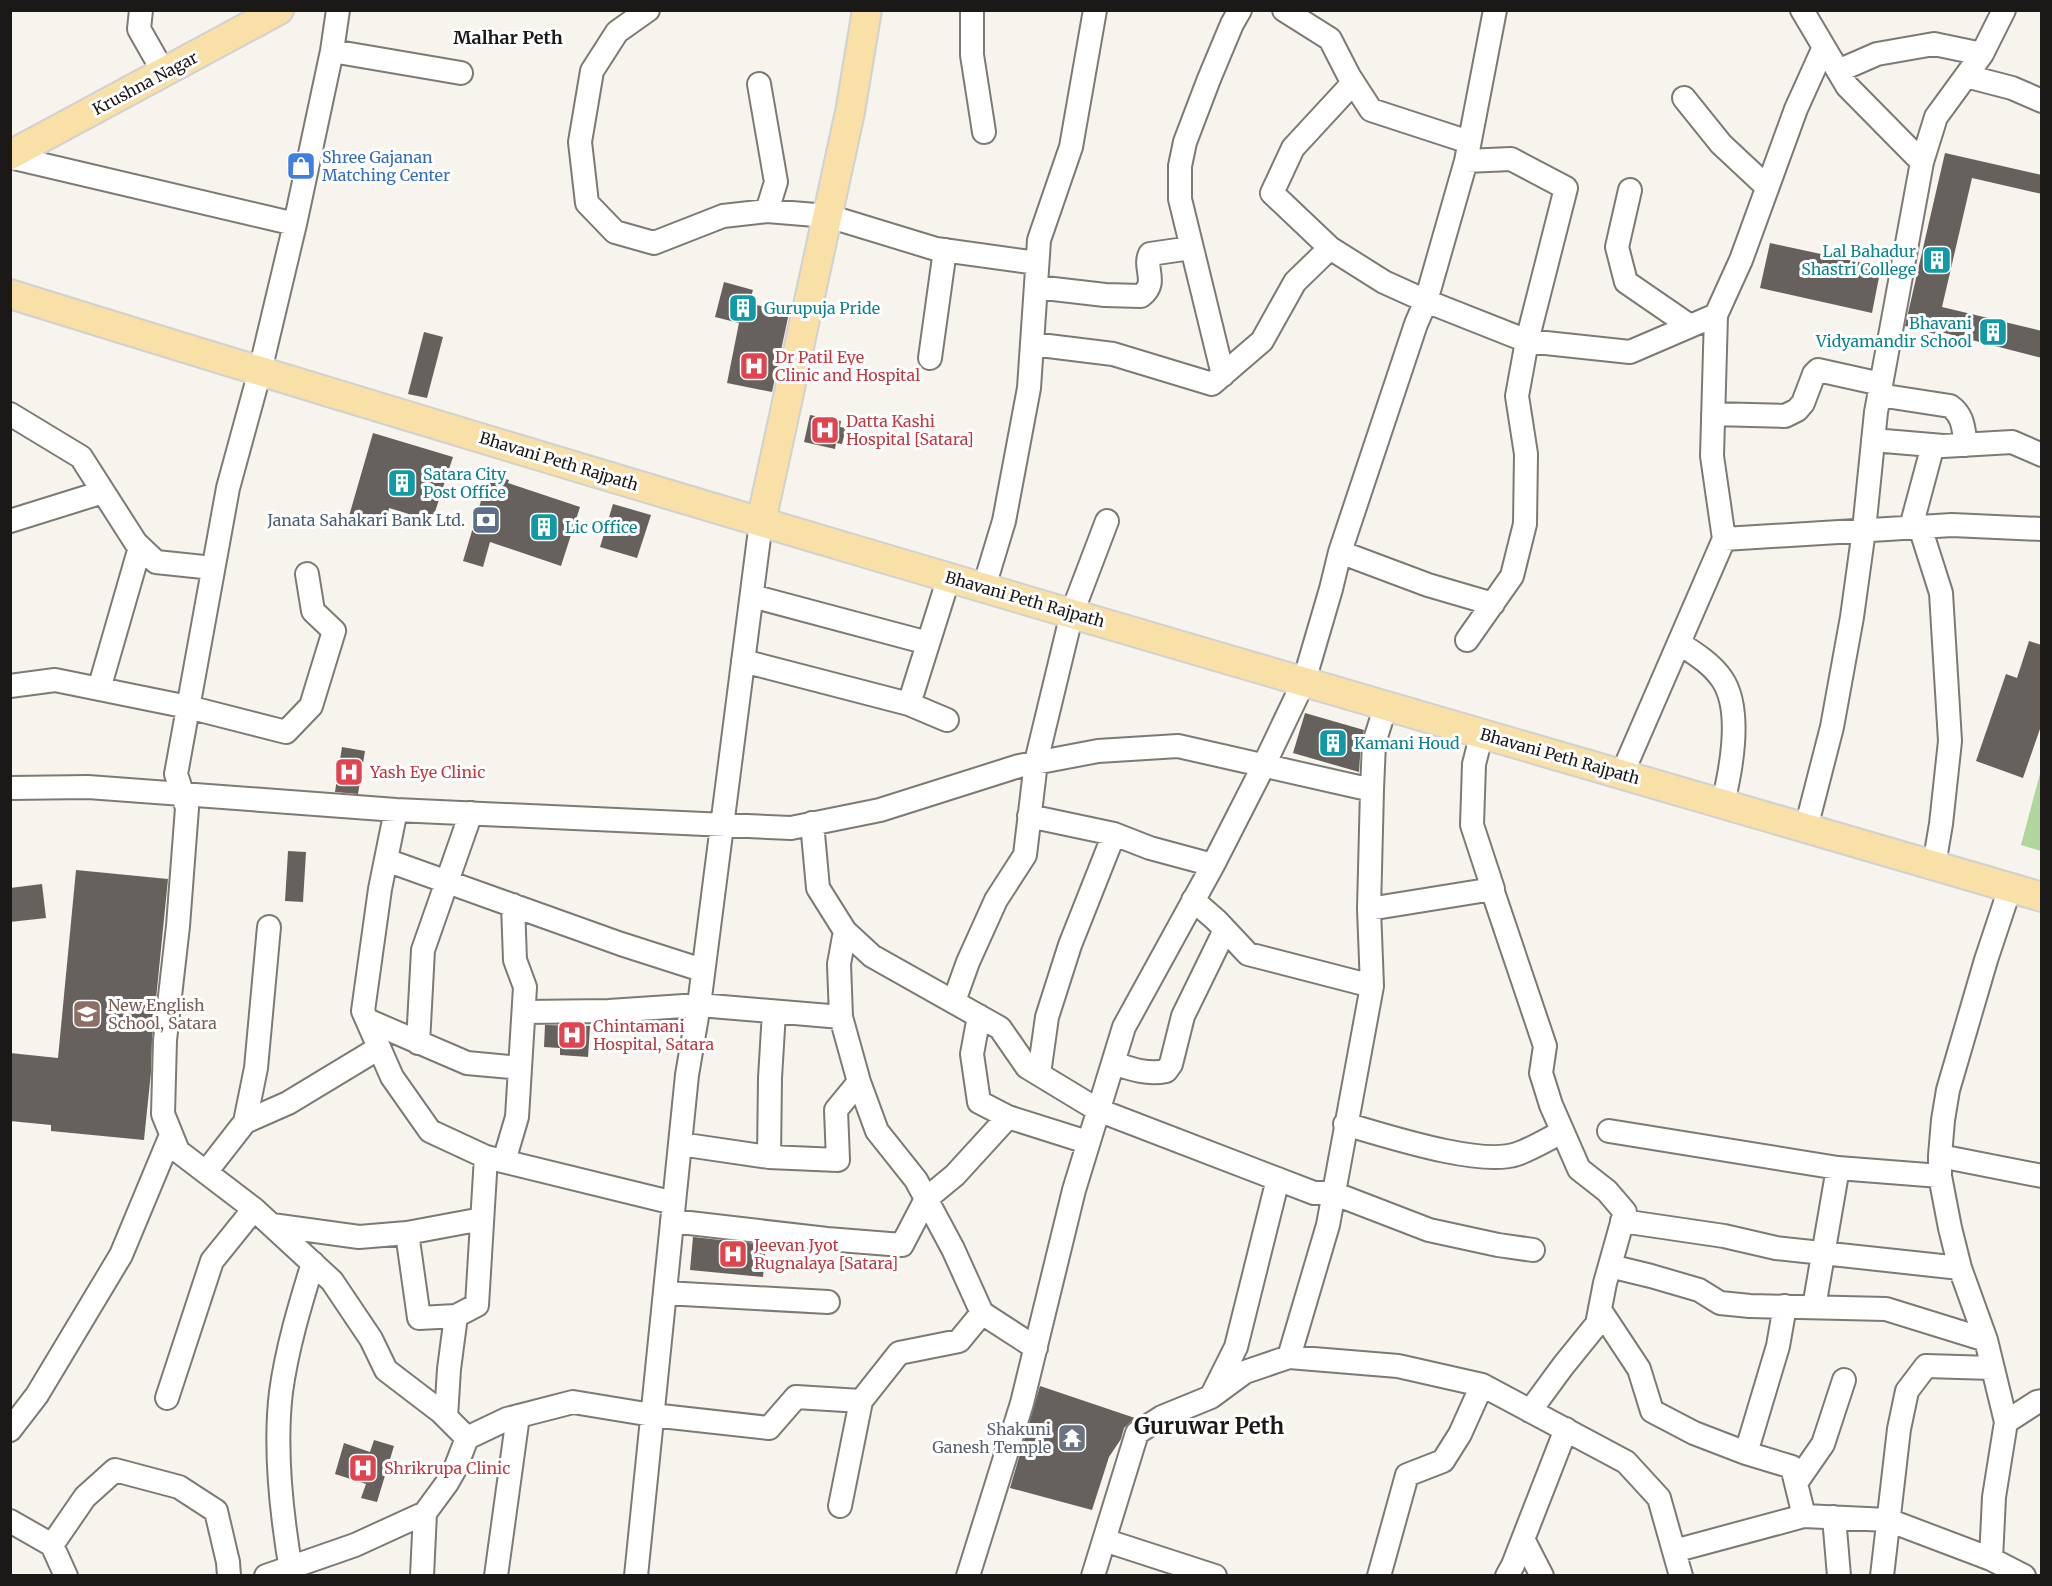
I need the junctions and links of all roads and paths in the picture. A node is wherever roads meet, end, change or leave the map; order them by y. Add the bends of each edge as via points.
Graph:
1 (141, 10) edge
2 (279, 10) edge
3 (338, 10) edge
4 (648, 10) edge
5 (867, 10) edge
6 (972, 10) edge
7 (1095, 10) edge
8 (1240, 10) edge
9 (1496, 10) edge
10 (1802, 10) edge
11 (2004, 10) edge
12 (1292, 12) edge
13 (1824, 47) junction
14 (332, 51) junction
15 (1982, 54) junction
16 (1838, 71) junction
17 (164, 73) junction
18 (460, 73) dead end
19 (1966, 76) junction
20 (1353, 83) junction
21 (759, 84) dead end
22 (1684, 98) dead end
23 (2042, 101) edge
24 (984, 132) dead end
25 (1468, 152) junction
26 (10, 156) edge
27 (1922, 162) junction
28 (1767, 187) junction
29 (1630, 190) dead end
30 (767, 211) junction
31 (828, 216) junction
32 (295, 224) junction
33 (1191, 248) junction
34 (1330, 248) junction
35 (945, 250) junction
36 (1037, 263) junction
37 (1036, 287) junction
38 (10, 294) edge
39 (1426, 301) junction
40 (1716, 315) junction
41 (1690, 326) junction
42 (1527, 341) junction
43 (1032, 344) junction
44 (930, 358) dead end
45 (260, 371) junction
46 (1223, 375) junction
47 (1880, 389) junction
48 (10, 414) edge
49 (1713, 414) junction
50 (1873, 440) junction
51 (1933, 445) junction
52 (1966, 445) junction
53 (2042, 455) edge
54 (103, 492) junction
55 (10, 521) edge
56 (1107, 521) dead end
57 (761, 522) junction
58 (2041, 524) edge
59 (1916, 527) junction
60 (1864, 530) junction
61 (1724, 539) junction
62 (140, 547) junction
63 (1340, 552) junction
64 (213, 568) junction
65 (307, 574) dead end
66 (949, 577) junction
67 (984, 587) junction
68 (752, 596) junction
69 (1492, 604) junction
70 (1072, 613) junction
71 (1467, 640) dead end
72 (928, 643) junction
73 (1679, 643) junction
74 (743, 661) junction
75 (1304, 681) junction
76 (10, 686) edge
77 (99, 689) junction
78 (909, 704) junction
79 (1386, 705) junction
80 (188, 707) junction
81 (947, 720) dead end
82 (1482, 733) junction
83 (1036, 762) junction
84 (1263, 767) junction
85 (1622, 774) junction
86 (10, 788) edge
87 (1372, 790) junction
88 (182, 794) junction
89 (1723, 803) junction
90 (396, 810) junction
91 (471, 813) junction
92 (1029, 816) junction
93 (812, 823) junction
94 (722, 824) junction
95 (1806, 828) junction
96 (1114, 834) junction
97 (386, 860) junction
98 (1213, 865) junction
99 (1934, 865) junction
100 (448, 881) junction
101 (2010, 888) junction
102 (1492, 889) junction
103 (2042, 897) edge
104 (1193, 900) junction
105 (513, 905) junction
106 (1369, 909) junction
107 (269, 927) dead end
108 (1226, 930) junction
109 (845, 931) junction
110 (702, 970) junction
111 (1372, 986) junction
112 (954, 1001) junction
113 (699, 1005) junction
114 (524, 1012) junction
115 (774, 1012) junction
116 (979, 1016) junction
117 (841, 1017) junction
118 (367, 1020) junction
119 (418, 1043) junction
120 (379, 1048) junction
121 (1113, 1063) junction
122 (520, 1068) junction
123 (1038, 1074) junction
124 (859, 1082) junction
125 (1098, 1110) junction
126 (1008, 1117) junction
127 (245, 1122) junction
128 (1345, 1124) junction
129 (1609, 1131) dead end
130 (1562, 1132) junction
131 (171, 1135) junction
132 (1087, 1142) junction
133 (680, 1144) junction
134 (769, 1157) junction
135 (495, 1159) junction
136 (1940, 1166) junction
137 (1838, 1168) junction
138 (206, 1172) junction
139 (2042, 1176) edge
140 (1278, 1179) junction
141 (1333, 1193) junction
142 (926, 1199) junction
143 (254, 1209) junction
144 (673, 1212) junction
145 (482, 1219) junction
146 (1622, 1221) junction
147 (272, 1225) junction
148 (406, 1233) junction
149 (1533, 1250) dead end
150 (1824, 1252) junction
151 (312, 1263) junction
152 (1610, 1266) junction
153 (1960, 1268) junction
154 (665, 1293) junction
155 (828, 1302) dead end
156 (1785, 1306) junction
157 (1814, 1307) junction
158 (1600, 1310) junction
159 (982, 1313) junction
160 (456, 1316) junction
161 (1986, 1340) junction
162 (1036, 1348) junction
163 (1289, 1357) junction
164 (1992, 1368) junction
165 (1844, 1380) dead end
166 (1482, 1385) junction
167 (1211, 1397) junction
168 (167, 1398) dead end
169 (861, 1401) junction
170 (2042, 1401) edge
171 (1530, 1411) junction
172 (652, 1415) junction
173 (518, 1416) junction
174 (446, 1417) junction
175 (2006, 1422) junction
176 (1566, 1429) junction
177 (10, 1430) edge
178 (467, 1438) junction
179 (1746, 1453) junction
180 (1796, 1483) junction
181 (840, 1506) dead end
182 (425, 1513) junction
183 (1804, 1516) junction
184 (1834, 1517) junction
185 (1888, 1520) junction
186 (10, 1521) edge
187 (1523, 1539) junction
188 (1104, 1540) junction
189 (52, 1545) junction
190 (1674, 1551) junction
191 (1991, 1559) junction
192 (292, 1572) edge
193 (66, 1575) edge
194 (229, 1575) edge
195 (266, 1575) edge
196 (422, 1575) edge
197 (496, 1575) edge
198 (636, 1575) edge
199 (968, 1575) edge
200 (1093, 1575) edge
201 (1215, 1575) edge
202 (1378, 1575) edge
203 (1507, 1575) edge
204 (1542, 1575) edge
205 (1681, 1575) edge
206 (1839, 1575) edge
207 (1882, 1575) edge
208 (2024, 1575) edge

1 - 17 street via 139,29
2 - 17 main road, Krushna Nagar
3 - 14 street
4 - 30 street via 617,32 592,71 580,142 587,203 615,232 654,243 723,216
5 - 31 main road
6 - 24 street via 972,55
7 - 36 street via 1071,147 1039,240
8 - 33 street via 1209,79 1180,166 1180,199
9 - 25 street
10 - 13 street
11 - 15 street
12 - 20 street via 1330,39
13 - 16 street
13 - 28 street
14 - 18 street
14 - 32 street
15 - 16 street via 1934,44 1877,54
15 - 19 street
16 - 27 street via 1847,86
17 - 26 main road, Krushna Nagar
19 - 23 street
19 - 27 street via 1936,117
20 - 25 street via 1371,110
20 - 34 street via 1293,148 1272,193
21 - 30 street via 776,182
22 - 28 street via 1721,144
25 - 39 street
25 - 42 street via 1511,159 1566,188
26 - 32 street
27 - 47 street
28 - 40 street
29 - 41 street via 1617,247 1626,282
30 - 31 street
31 - 35 street
31 - 57 main road
32 - 45 street
33 - 37 street via 1150,254 1148,290 1141,296
33 - 46 street
34 - 39 street via 1384,282
34 - 46 street via 1295,282 1262,341
35 - 36 street
35 - 44 street
36 - 37 street
37 - 43 street
38 - 45 main road, Bhavani Peth Rajpath
39 - 42 street
39 - 63 street
40 - 41 street
40 - 49 street
41 - 42 street via 1630,352
42 - 69 street via 1517,396 1526,454 1525,524 1512,576
43 - 46 street via 1113,354 1212,384
43 - 67 street via 1029,388 1004,521
45 - 57 main road, Bhavani Peth Rajpath
45 - 64 street via 228,488
47 - 49 street via 1818,370 1803,403 1785,416
47 - 50 street
47 - 52 street via 1950,406 1962,418
48 - 54 street via 81,457
49 - 61 street via 1712,456
50 - 51 street
50 - 60 street
51 - 52 street
51 - 59 street
52 - 53 street via 2012,442
54 - 55 street
54 - 62 street
56 - 70 street
57 - 66 main road, Bhavani Peth Rajpath
57 - 68 street
58 - 59 street
59 - 60 street
59 - 99 street via 1941,593 1950,741
60 - 61 street
60 - 95 street via 1832,727
61 - 73 street
62 - 64 street via 156,562
62 - 77 street
63 - 69 street
63 - 75 street
64 - 80 street
65 - 80 street via 313,610 334,630 311,706 286,732
66 - 67 main road, Bhavani Peth Rajpath
66 - 72 street
67 - 70 main road, Bhavani Peth Rajpath
68 - 72 street
68 - 74 street
69 - 71 street
70 - 75 main road, Bhavani Peth Rajpath
70 - 83 street
72 - 78 street
73 - 85 street
73 - 89 street via 1707,663 1722,680 1732,701 1731,768
74 - 78 street
74 - 94 street
75 - 79 main road, Bhavani Peth Rajpath
75 - 84 street
76 - 77 street via 55,680
77 - 80 street
78 - 81 street
79 - 82 main road, Bhavani Peth Rajpath
79 - 87 street via 1374,743
80 - 88 street via 176,774
82 - 85 main road, Bhavani Peth Rajpath
82 - 102 street via 1474,764 1472,825
83 - 84 street via 1098,751 1179,746
83 - 92 street
83 - 93 street via 880,810
84 - 87 street
84 - 98 street
85 - 89 main road, Bhavani Peth Rajpath
86 - 88 street via 88,787
87 - 106 street
88 - 90 street
88 - 131 street via 187,808 165,1040 162,1114
89 - 95 main road, Bhavani Peth Rajpath
90 - 91 street
90 - 97 street
91 - 94 street
91 - 100 street
92 - 96 street
92 - 112 street via 1025,855 996,900
93 - 94 street via 791,828
93 - 109 street via 818,888
94 - 110 street
95 - 99 main road, Bhavani Peth Rajpath
96 - 98 street
96 - 123 street via 1070,945 1047,1017
97 - 100 street
97 - 118 street via 363,1011
98 - 104 street
99 - 101 main road, Bhavani Peth Rajpath
100 - 105 street
100 - 119 street via 423,950
101 - 103 main road, Bhavani Peth Rajpath
101 - 136 street via 1948,1090
102 - 106 street
102 - 130 street via 1545,1046 1540,1073
104 - 108 street
104 - 121 street via 1124,1027
105 - 110 street
105 - 114 street via 515,960 525,987
106 - 111 street
107 - 127 street via 256,1068
108 - 111 street via 1248,954
108 - 121 street via 1183,1016 1166,1071 1142,1072
109 - 112 street via 872,956
109 - 117 street via 839,964
110 - 113 street
111 - 128 street
112 - 116 street
113 - 114 street
113 - 115 street
113 - 133 street
114 - 122 street
115 - 117 street
115 - 134 street
116 - 123 street via 1000,1028 1027,1067
116 - 126 street via 972,1054 979,1102
117 - 124 street
118 - 119 street
118 - 120 street
119 - 122 street via 467,1063
120 - 127 street via 288,1103
120 - 135 street via 392,1077 430,1131
121 - 125 street
122 - 135 street via 517,1117
123 - 125 street
124 - 134 street via 836,1110 838,1160
124 - 142 street via 877,1131
125 - 132 street
125 - 140 street
126 - 132 street
126 - 142 street via 955,1175
127 - 138 street
128 - 130 street via 1460,1154 1492,1158 1515,1155
128 - 141 street
129 - 137 street
130 - 146 street via 1579,1169 1607,1191 1625,1212
131 - 138 street via 178,1151
131 - 177 street via 121,1255 37,1395
132 - 162 street
133 - 134 street
133 - 144 street
135 - 144 street
135 - 145 street
136 - 137 street
136 - 139 street
136 - 153 street
137 - 150 street
138 - 143 street
140 - 141 street via 1314,1192
140 - 167 street via 1236,1347
141 - 149 street via 1430,1230
141 - 163 street via 1328,1225
142 - 144 street via 902,1245 827,1239
142 - 159 street
143 - 147 street
143 - 168 street via 212,1262
144 - 154 street
145 - 148 street
145 - 160 street via 477,1305
146 - 150 street via 1776,1248
146 - 152 street
147 - 148 street via 359,1237
147 - 151 street
148 - 160 street via 419,1317
150 - 153 street
150 - 157 street
151 - 174 street via 332,1281 371,1339 386,1370
151 - 192 street via 292,1331 281,1393 278,1460
152 - 156 street via 1699,1290 1720,1303
152 - 158 street
153 - 161 street
154 - 155 street
154 - 172 street
156 - 157 street
156 - 179 street via 1778,1346
157 - 161 street via 1886,1309
158 - 171 street via 1597,1324
158 - 179 street via 1639,1369 1652,1410 1694,1433
159 - 162 street
159 - 169 street via 959,1341 899,1353
160 - 174 street
161 - 164 street
162 - 199 street
163 - 166 street via 1398,1366
163 - 167 street via 1245,1372
164 - 175 street
164 - 185 street via 1926,1366 1907,1391
165 - 180 street via 1823,1444
166 - 171 street
166 - 202 street via 1443,1461 1407,1475
167 - 188 street via 1162,1417 1137,1433
169 - 172 street via 796,1397 769,1428
169 - 181 street
170 - 175 street
171 - 176 street
172 - 173 street via 573,1402
172 - 198 street
173 - 178 street
173 - 197 street
174 - 178 street
175 - 191 street via 1994,1497
176 - 187 street
176 - 190 street via 1626,1461 1659,1498
178 - 182 street via 451,1476
179 - 180 street via 1792,1467
180 - 183 street
182 - 192 street
182 - 196 street
183 - 184 street
183 - 190 street
184 - 185 street
184 - 206 street
185 - 191 street
185 - 207 street
186 - 189 street
187 - 203 street
187 - 204 street
188 - 200 street
188 - 201 street
189 - 193 street
189 - 194 street via 85,1497 115,1470 179,1487 216,1511
190 - 205 street
191 - 208 street
192 - 195 street

